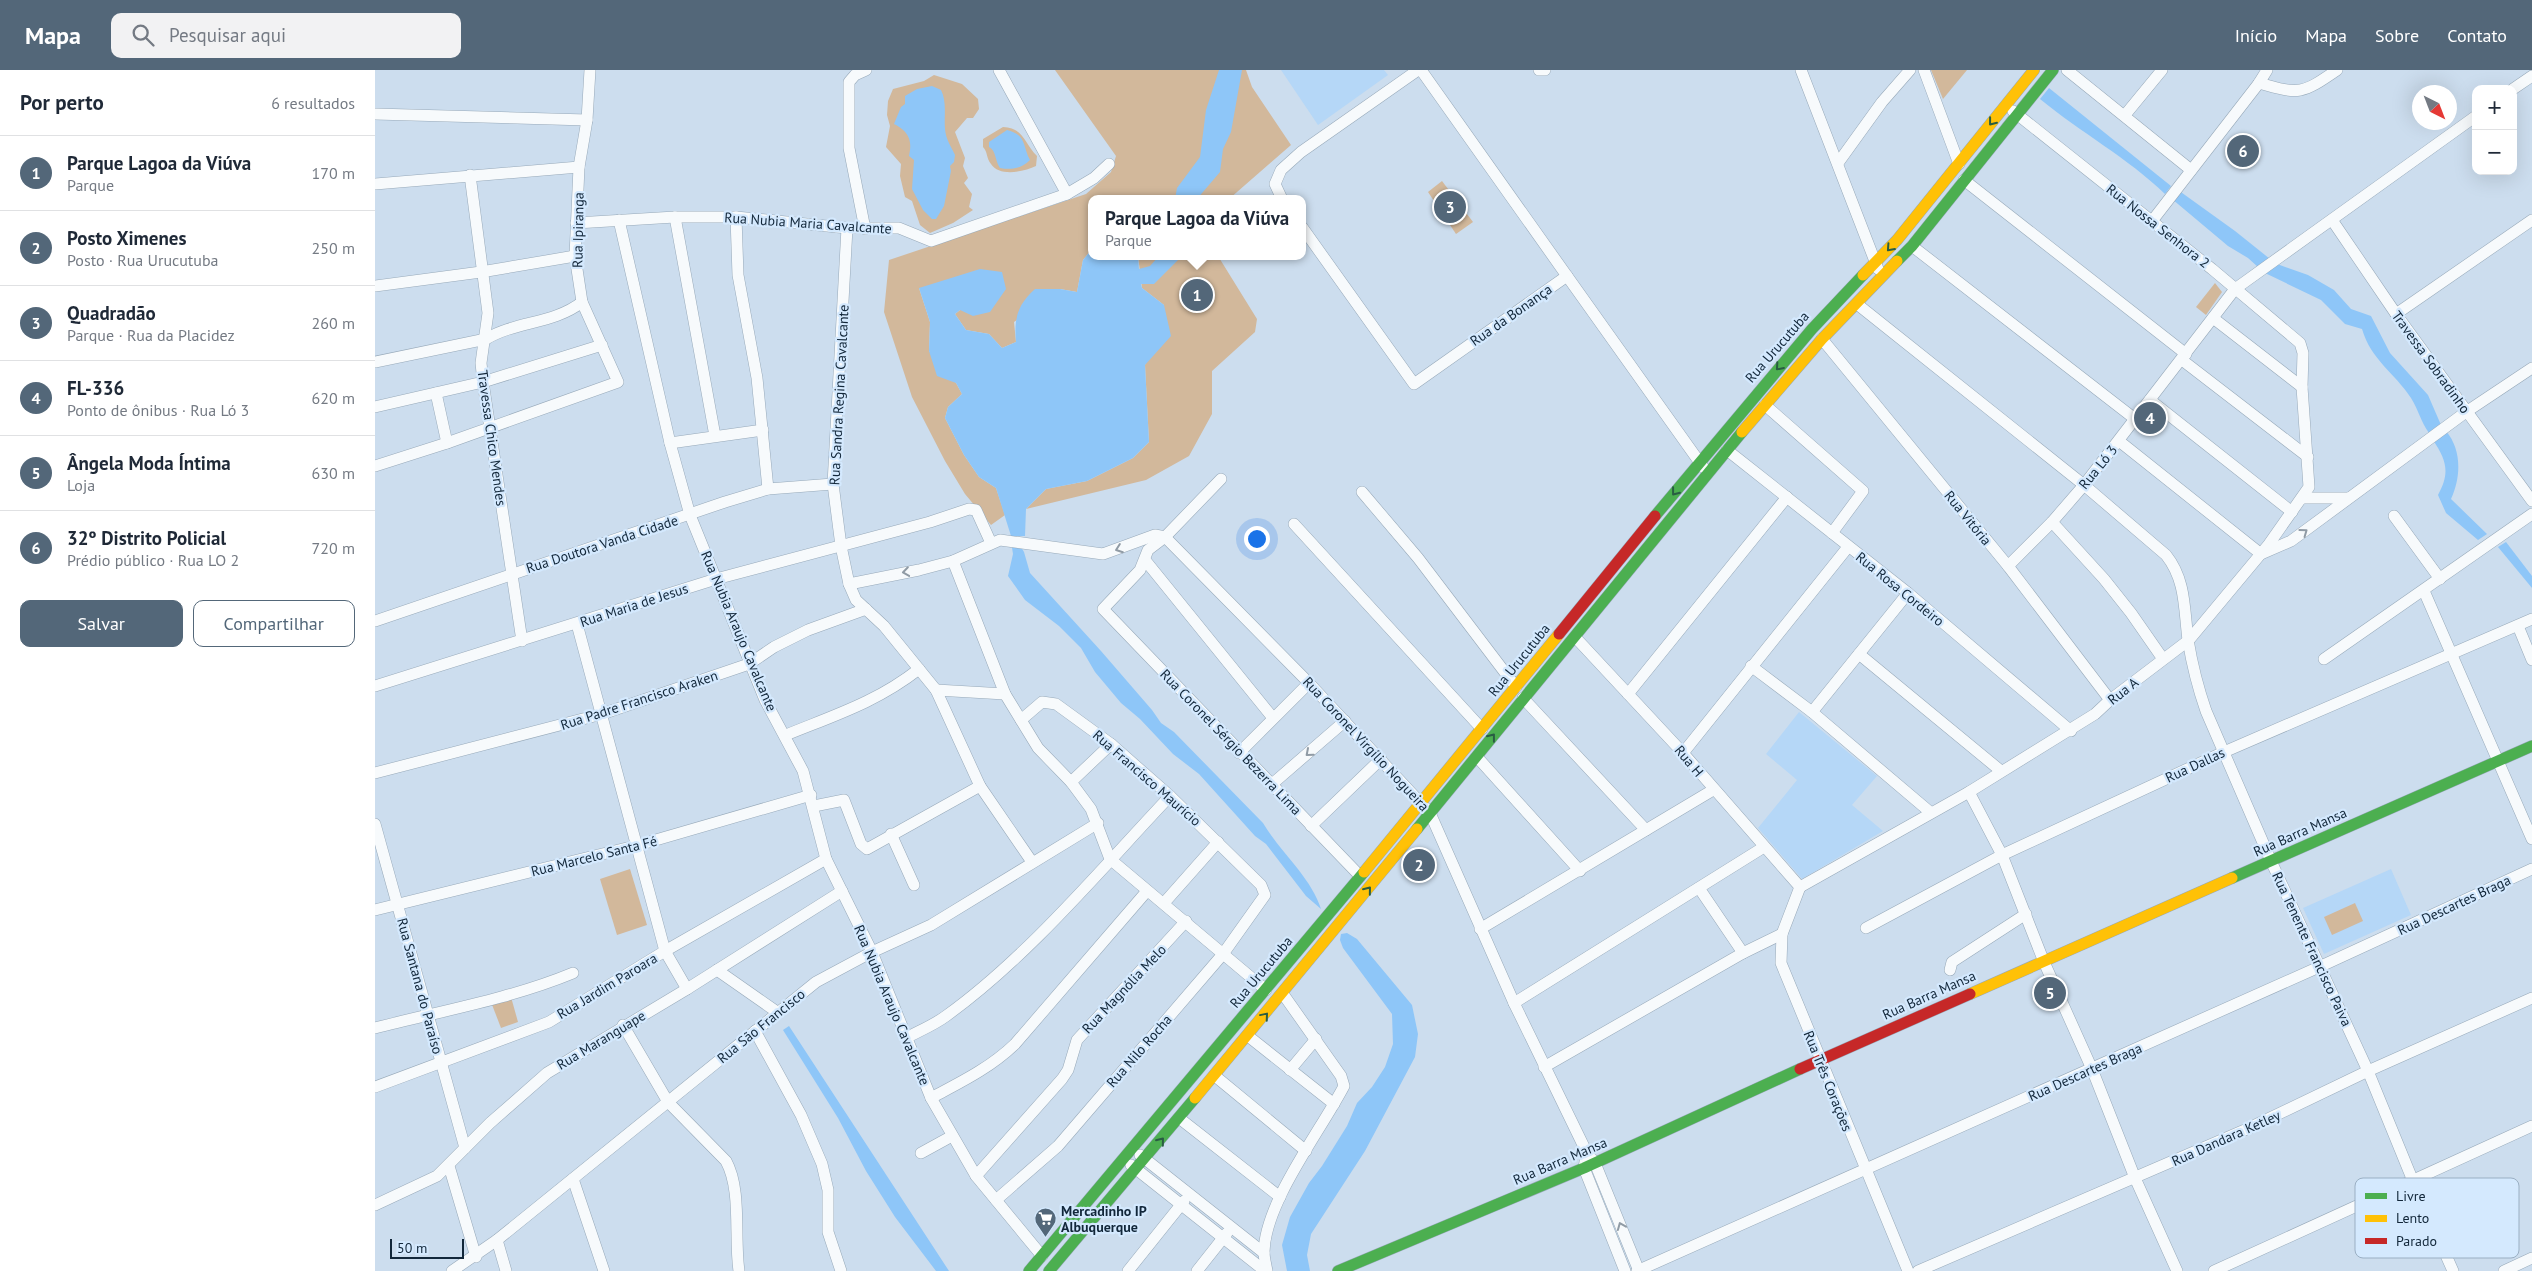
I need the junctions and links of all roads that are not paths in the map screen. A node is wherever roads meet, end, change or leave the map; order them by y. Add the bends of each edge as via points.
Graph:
1 (590, 70) edge
2 (866, 70) edge
3 (999, 70) edge
4 (1539, 70) edge
5 (1545, 70) edge
6 (1910, 70) edge
7 (1924, 70) edge
8 (2033, 70) edge
9 (2053, 70) edge
10 (2067, 70) edge
11 (2162, 70) edge
12 (2267, 70) edge
13 (2337, 70) edge
14 (1415, 71) edge
15 (1802, 71) edge
16 (2532, 76) edge
17 (2259, 83) junction
18 (2517, 86) edge
19 (2006, 105) junction
20 (375, 114) edge
21 (2017, 114) junction
22 (2125, 115) junction
23 (2472, 119) edge
24 (587, 120) junction
25 (1838, 163) junction
26 (1109, 164) dead end
27 (1959, 164) junction
28 (579, 167) junction
29 (2191, 170) junction
30 (470, 175) junction
31 (1964, 180) junction
32 (375, 184) edge
33 (1067, 194) junction
34 (1280, 195) edge
35 (675, 217) junction
36 (736, 217) junction
37 (619, 220) junction
38 (2332, 220) junction
39 (2532, 220) edge
40 (2152, 221) junction
41 (576, 223) junction
42 (847, 228) junction
43 (865, 228) junction
44 (1306, 233) edge
45 (1912, 246) junction
46 (575, 256) junction
47 (1876, 264) junction
48 (481, 272) junction
49 (1567, 276) junction
50 (1882, 278) junction
51 (375, 286) edge
52 (2235, 289) junction
53 (582, 302) junction
54 (1857, 304) junction
55 (2396, 314) junction
56 (2213, 318) junction
57 (486, 339) junction
58 (1822, 339) junction
59 (602, 345) junction
60 (2303, 353) joint
61 (2184, 357) junction
62 (375, 362) edge
63 (2532, 368) edge
64 (483, 382) junction
65 (2302, 387) junction
66 (436, 393) junction
67 (2150, 400) junction
68 (1765, 405) junction
69 (375, 407) edge
70 (2467, 412) junction
71 (2135, 419) junction
72 (491, 427) junction
73 (763, 430) junction
74 (715, 436) junction
75 (2119, 442) junction
76 (447, 443) junction
77 (670, 443) junction
78 (1727, 450) junction
79 (2307, 457) junction
80 (1699, 462) junction
81 (375, 466) edge
82 (1708, 474) junction
83 (1221, 479) dead end
84 (833, 484) junction
85 (2085, 484) junction
86 (768, 489) junction
87 (1362, 492) dead end
88 (1787, 497) junction
89 (2302, 498) junction
90 (2349, 498) junction
91 (2532, 502) edge
92 (2292, 512) junction
93 (2532, 514) edge
94 (690, 515) junction
95 (2394, 516) dead end
96 (2052, 522) junction
97 (1293, 524) dead end
98 (1831, 533) junction
99 (1165, 537) junction
100 (991, 543) junction
101 (841, 546) junction
102 (1848, 546) junction
103 (2261, 554) junction
104 (953, 560) junction
105 (1145, 560) junction
106 (1617, 566) junction
107 (2007, 566) junction
108 (1627, 573) junction
109 (511, 575) junction
110 (716, 579) junction
111 (2440, 579) junction
112 (849, 584) junction
113 (1601, 584) junction
114 (2424, 591) junction
115 (1611, 592) junction
116 (1908, 593) junction
117 (866, 609) junction
118 (2532, 619) edge
119 (375, 621) edge
120 (577, 624) junction
121 (2518, 626) junction
122 (1575, 637) junction
123 (2189, 640) junction
124 (521, 641) junction
125 (2453, 653) junction
126 (1859, 654) junction
127 (2324, 659) dead end
128 (2163, 660) junction
129 (2532, 660) edge
130 (749, 664) junction
131 (1751, 666) junction
132 (919, 669) junction
133 (1309, 683) junction
134 (375, 686) edge
135 (1516, 687) junction
136 (935, 690) junction
137 (1005, 694) junction
138 (1627, 694) junction
139 (1523, 698) junction
140 (2110, 700) junction
141 (1811, 712) junction
142 (602, 714) junction
143 (1273, 718) junction
144 (1021, 720) junction
145 (1345, 720) junction
146 (1482, 728) junction
147 (2071, 731) junction
148 (785, 735) junction
149 (1111, 744) junction
150 (2532, 746) edge
151 (2224, 752) junction
152 (1239, 753) junction
153 (1683, 753) junction
154 (1477, 757) junction
155 (1381, 759) junction
156 (2499, 761) junction
157 (2001, 771) junction
158 (375, 773) edge
159 (1071, 782) junction
160 (980, 786) junction
161 (1271, 786) junction
162 (1713, 790) junction
163 (1969, 792) junction
164 (1171, 796) junction
165 (812, 801) junction
166 (1422, 803) junction
167 (1930, 812) junction
168 (1430, 813) junction
169 (1097, 823) junction
170 (375, 824) edge
171 (1311, 826) junction
172 (1646, 830) junction
173 (891, 834) junction
174 (2532, 839) edge
175 (1218, 842) junction
176 (635, 846) junction
177 (1764, 847) junction
178 (2003, 854) junction
179 (826, 859) junction
180 (1110, 859) junction
181 (2271, 861) junction
182 (1032, 862) junction
183 (2532, 869) edge
184 (1579, 871) junction
185 (1360, 876) junction
186 (914, 885) dead end
187 (1263, 887) joint
188 (1800, 887) junction
189 (1699, 888) junction
190 (841, 890) junction
191 (1147, 891) junction
192 (1164, 903) junction
193 (397, 904) junction
194 (375, 910) edge
195 (2026, 914) junction
196 (1186, 922) junction
197 (1866, 928) dead end
198 (1480, 929) junction
199 (1782, 934) junction
200 (665, 951) junction
201 (872, 952) junction
202 (1743, 953) junction
203 (1223, 954) junction
204 (2044, 962) junction
205 (2319, 967) junction
206 (717, 970) junction
207 (1950, 970) dead end
208 (573, 973) dead end
209 (687, 989) junction
210 (1266, 990) junction
211 (1283, 994) junction
212 (2532, 998) edge
213 (1514, 1003) junction
214 (777, 1012) junction
215 (427, 1015) junction
216 (623, 1025) junction
217 (375, 1028) edge
218 (755, 1031) junction
219 (1248, 1036) junction
220 (906, 1038) junction
221 (1316, 1039) junction
222 (1819, 1060) junction
223 (441, 1062) junction
224 (1544, 1067) junction
225 (2092, 1069) junction
226 (1290, 1070) junction
227 (2368, 1071) junction
228 (1215, 1076) junction
229 (375, 1087) edge
230 (931, 1098) junction
231 (668, 1102) junction
232 (1334, 1104) junction
233 (1179, 1118) junction
234 (2532, 1126) edge
235 (952, 1136) junction
236 (465, 1148) junction
237 (1133, 1149) junction
238 (1307, 1151) junction
239 (921, 1152) dead end
240 (1587, 1153) junction
241 (1124, 1160) junction
242 (1595, 1163) junction
243 (1141, 1165) junction
244 (449, 1166) junction
245 (1584, 1168) junction
246 (1865, 1169) junction
247 (976, 1176) junction
248 (2135, 1178) junction
249 (2412, 1178) edge
250 (2419, 1178) edge
251 (573, 1179) junction
252 (1187, 1195) junction
253 (1280, 1197) junction
254 (995, 1200) junction
255 (375, 1204) edge
256 (1181, 1206) junction
257 (2355, 1207) edge
258 (1227, 1233) junction
259 (497, 1240) junction
260 (1264, 1253) junction
261 (1042, 1256) junction
262 (476, 1257) junction
263 (2447, 1258) edge
264 (2532, 1258) edge
265 (1055, 1269) edge
266 (452, 1271) edge
267 (505, 1271) edge
268 (604, 1271) edge
269 (739, 1271) edge
270 (841, 1271) edge
271 (1029, 1271) edge
272 (1129, 1271) edge
273 (1197, 1271) edge
274 (1266, 1271) edge
275 (1338, 1271) edge
276 (1625, 1271) edge
277 (1638, 1271) edge
278 (1908, 1271) edge
279 (1917, 1271) edge
280 (2177, 1271) edge
281 (2214, 1271) edge
282 (2453, 1271) edge
283 (2504, 1271) edge

1 - 24 street, Rua Ipiranga
2 - 43 street via 850,79 849,110 849,148
3 - 33 street
4 - 5 street
6 - 25 street via 1882,102
7 - 27 street
8 - 19 street, Rua Urucutuba
9 - 21 street, Rua Urucutuba
10 - 22 street
11 - 22 street
12 - 17 street
13 - 17 street via 2302,91
14 - 34 street via 1301,152 1281,170 1275,184
14 - 49 street
15 - 25 street
16 - 18 street
17 - 29 street
19 - 21 street, Rua Nossa Senhora 2
19 -> 27 street, Rua Urucutuba
20 - 24 street
21 - 31 street, Rua Urucutuba
21 - 40 street, Rua Nossa Senhora 2
22 - 29 street
23 - 38 street, Rua Ló 3
24 - 28 street, Rua Ipiranga
25 - 47 street
26 - 33 street, Rua Nubia Maria Cavalcante via 1094,178
27 -> 47 street, Rua Urucutuba
28 - 30 street
28 - 41 street, Rua Ipiranga
29 - 40 street
30 - 32 street
30 - 48 street, Travessa Chico Mendes
31 - 45 street, Rua Urucutuba
31 - 61 street
33 - 43 street, Rua Nubia Maria Cavalcante via 939,239 923,240 899,228
35 - 36 street, Rua Nubia Maria Cavalcante
35 - 37 street, Rua Nubia Maria Cavalcante
35 - 74 street
36 - 42 street, Rua Nubia Maria Cavalcante
36 - 73 street via 737,275 757,378
37 - 41 street, Rua Nubia Maria Cavalcante
37 - 77 street, Rua Nubia Araujo Cavalcante
38 - 52 street, Rua Ló 3
38 - 55 street, Travessa Sobradinho
39 - 55 street
40 - 52 street, Rua Nossa Senhora 2
41 - 46 street, Rua Ipiranga
42 - 43 street, Rua Nubia Maria Cavalcante
42 - 84 street, Rua Sandra Regina Cavalcante
44 - 49 street, Rua da Bonança via 1414,384
45 - 50 street, Rua Urucutuba
45 - 71 street
46 - 48 street
46 - 53 street, Rua Ipiranga
47 - 50 street
47 -> 80 street, Rua Urucutuba via 1812,329
48 - 51 street
48 - 57 street, Travessa Chico Mendes via 488,313
49 - 80 street
50 - 54 street, Rua Urucutuba
52 - 56 street, Rua Ló 3
52 - 60 street, Rua Nossa Senhora 2 via 2296,339
53 - 57 street via 561,315
53 - 59 street, Rua Ipiranga
54 - 58 street, Rua Urucutuba
54 - 85 street, Rua Tenente Francisco Paiva
55 - 70 street, Travessa Sobradinho
56 - 61 street, Rua Ló 3
56 - 65 street
57 - 62 street
57 - 64 street, Travessa Chico Mendes via 481,363
58 - 68 street, Rua Urucutuba
58 - 107 street, Rua Vitória
59 - 64 street
59 - 72 street, Rua Ipiranga via 618,382
60 - 65 street, Rua A
61 - 67 street, Rua Ló 3
61 - 79 street
63 - 70 street
64 - 66 street
64 - 72 street, Travessa Chico Mendes
65 - 79 street, Rua A
66 - 69 street
66 - 76 street
67 - 71 street, Rua Ló 3
67 - 92 street
68 - 78 street, Rua Urucutuba
68 - 98 street via 1863,491
70 - 90 street
70 - 91 street, Travessa Sobradinho
71 - 75 street, Rua Ló 3
72 - 76 street
72 - 109 street, Travessa Chico Mendes
73 - 74 street
73 - 86 street
74 - 77 street
75 - 85 street, Rua Ló 3
75 - 103 street
76 - 81 street
77 - 94 street, Rua Nubia Araujo Cavalcante
78 - 82 street, Rua Urucutuba
78 - 88 street, Rua Rosa Cordeiro
79 - 89 street, Rua A via 2311,478
80 - 82 street
80 -> 106 street, Rua Urucutuba
82 - 108 street, Rua Urucutuba
83 - 99 street
84 - 86 street, Rua Doutora Vanda Cidade
84 - 101 street, Rua Sandra Regina Cavalcante
85 - 96 street, Rua Ló 3
85 - 123 street, Rua Tenente Francisco Paiva via 2173,564 2182,584
86 - 94 street, Rua Doutora Vanda Cidade
87 - 135 street via 1418,558
88 - 98 street, Rua Rosa Cordeiro
88 - 138 street
89 - 90 street
89 - 92 street, Rua A
103 -> 90 street via 2291,541
92 - 103 street, Rua A
93 - 111 street
94 - 109 street, Rua Doutora Vanda Cidade
94 - 110 street, Rua Nubia Araujo Cavalcante
95 - 111 street
96 - 107 street, Rua Ló 3
96 - 128 street via 2104,579
97 - 146 street
98 - 102 street, Rua Rosa Cordeiro
99 -> 100 street via 1155,535 1103,554 1013,540
99 - 105 street via 1148,550
99 - 133 street, Rua Coronel Virgílio Nogueira
100 - 101 street, Rua Maria de Jesus via 976,510 972,508
100 - 104 street
101 - 110 street, Rua Maria de Jesus
101 - 112 street, Rua Sandra Regina Cavalcante
102 - 116 street, Rua Rosa Cordeiro
102 - 131 street
103 - 123 street, Rua A
104 -> 112 street
104 - 137 street
105 - 143 street
105 - 152 street, Rua Coronel Sérgio Bezerra Lima via 1140,570 1103,607
106 - 108 street
106 - 113 street, Rua Urucutuba
107 - 140 street, Rua Vitória
108 - 115 street, Rua Urucutuba
109 - 119 street, Rua Doutora Vanda Cidade
109 - 124 street, Travessa Chico Mendes
110 - 120 street, Rua Maria de Jesus
110 - 130 street, Rua Nubia Araujo Cavalcante
111 - 114 street
112 - 117 street, Rua Sandra Regina Cavalcante via 856,600
113 - 115 street
113 - 135 street, Rua Urucutuba
114 - 125 street
114 - 127 street
115 - 122 street, Rua Urucutuba
116 - 126 street
116 - 147 street, Rua Rosa Cordeiro
117 - 130 street, Rua Padre Francisco Araken via 808,630
117 - 132 street, Rua Sandra Regina Cavalcante
118 - 121 street, Rua Dallas
120 - 124 street, Rua Maria de Jesus
120 - 142 street
121 - 125 street, Rua Dallas
121 - 129 street
122 - 138 street, Rua H
122 - 139 street, Rua Urucutuba
123 - 128 street, Rua A
123 - 151 street, Rua Tenente Francisco Paiva via 2198,688
124 - 134 street, Rua Maria de Jesus
125 - 151 street, Rua Dallas
125 - 156 street
126 - 141 street
126 - 157 street
128 - 140 street, Rua A
130 - 142 street, Rua Padre Francisco Araken
130 - 148 street, Rua Nubia Araujo Cavalcante
131 - 141 street
131 - 153 street
132 - 136 street, Rua Sandra Regina Cavalcante
132 - 148 street via 861,705
133 - 143 street
133 - 145 street, Rua Coronel Virgílio Nogueira
135 - 146 street, Rua Urucutuba
136 - 137 street
136 - 160 street, Rua Sandra Regina Cavalcante
137 - 144 street
138 - 153 street, Rua H
154 -> 139 street, Rua Urucutuba
139 - 172 street
140 - 147 street, Rua A
141 - 167 street
142 - 158 street, Rua Padre Francisco Araken
142 - 176 street
143 - 152 street
144 - 149 street, Rua Francisco Maurício via 1042,702 1056,704
144 - 159 street via 1038,748
145 - 155 street, Rua Coronel Virgílio Nogueira
145 -> 161 street
146 - 166 street, Rua Urucutuba
147 - 157 street, Rua A
148 - 165 street, Rua Nubia Araujo Cavalcante via 803,771
149 - 159 street
149 - 164 street, Rua Francisco Maurício
150 - 156 street, Rua Barra Mansa
151 - 178 street, Rua Dallas
151 - 181 street, Rua Tenente Francisco Paiva
152 - 161 street, Rua Coronel Sérgio Bezerra Lima
153 - 162 street, Rua H
154 - 168 street, Rua Urucutuba
154 - 184 street
155 - 166 street, Rua Coronel Virgílio Nogueira
155 - 171 street
156 - 174 street
156 - 181 street, Rua Barra Mansa
157 - 163 street, Rua A
159 - 169 street
160 - 173 street
160 - 182 street, Rua Sandra Regina Cavalcante
161 - 171 street, Rua Coronel Sérgio Bezerra Lima
162 - 172 street
162 - 177 street, Rua H
163 - 167 street, Rua A
163 - 178 street
164 - 175 street, Rua Francisco Maurício
164 - 180 street
165 - 173 street, Rua Marcelo Santa Fé via 845,800 861,844 867,849
165 - 176 street, Rua Marcelo Santa Fé
165 - 179 street, Rua Nubia Araujo Cavalcante
166 - 168 street, Rua Coronel Virgílio Nogueira
166 - 185 street, Rua Urucutuba
167 - 188 street, Rua A
168 - 198 street, Rua Coronel Virgílio Nogueira
211 -> 168 street, Rua Urucutuba
169 - 180 street
169 - 182 street, Rua São Francisco
170 - 193 street, Rua Santana do Paraíso
171 - 185 street, Rua Coronel Sérgio Bezerra Lima
172 - 184 street
173 - 186 street
175 - 187 street, Rua Francisco Maurício
175 - 192 street
176 - 193 street, Rua Marcelo Santa Fé
176 - 200 street
177 - 188 street, Rua H
177 - 189 street
178 - 195 street
178 - 197 street, Rua Dallas
179 - 190 street, Rua Nubia Araujo Cavalcante
179 - 200 street, Rua Jardim Paroara
180 - 191 street
180 - 220 street via 1008,964 971,997 945,1017
181 - 204 street, Rua Barra Mansa
181 - 205 street, Rua Tenente Francisco Paiva
182 - 201 street, Rua São Francisco via 931,925
183 - 205 street, Rua Descartes Braga
184 - 198 street
185 - 210 street, Rua Urucutuba
187 - 203 street, Rua Nilo Rocha via 1265,895
188 - 199 street, Rua Três Corações
189 - 202 street
189 - 213 street
190 - 201 street, Rua Nubia Araujo Cavalcante
190 - 206 street, Rua Maranguape
191 - 192 street
191 - 230 street via 1015,1044 981,1072
192 - 196 street
193 - 194 street, Rua Marcelo Santa Fé
193 - 215 street, Rua Santana do Paraíso
195 - 204 street
195 - 207 street via 1952,962
196 - 203 street
196 - 247 street, Rua Magnólia Melo via 1077,1040 1065,1074
198 - 213 street, Rua Coronel Virgílio Nogueira
199 - 202 street
199 - 222 street, Rua Três Corações via 1781,963
200 - 209 street
200 - 223 street, Rua Jardim Paroara via 549,1022
201 - 214 street, Rua São Francisco via 816,982
201 - 220 street, Rua Nubia Araujo Cavalcante
202 - 224 street
203 - 210 street
203 - 254 street, Rua Nilo Rocha via 1058,1146
204 - 222 street, Rua Barra Mansa
204 - 225 street
205 - 225 street, Rua Descartes Braga
205 - 227 street, Rua Tenente Francisco Paiva
206 - 209 street, Rua Maranguape
206 - 214 street
208 - 215 street via 552,982
209 - 216 street, Rua Maranguape
210 - 237 street, Rua Urucutuba
219 -> 211 street, Rua Urucutuba
211 - 221 street
212 - 227 street, Rua Dandara Ketley
213 - 224 street, Rua Coronel Virgílio Nogueira
214 - 218 street, Rua São Francisco
215 - 217 street
215 - 223 street, Rua Santana do Paraíso
216 - 231 street
216 - 236 street, Rua Maranguape via 530,1086
218 - 231 street, Rua São Francisco
218 - 270 street via 801,1115 822,1164 828,1190 828,1232
219 - 226 street
219 - 228 street, Rua Urucutuba
220 - 230 street, Rua Nubia Araujo Cavalcante
221 - 226 street
221 - 232 street via 1343,1082
222 - 242 street, Rua Barra Mansa
222 - 246 street, Rua Três Corações
223 - 229 street, Rua Jardim Paroara
223 - 236 street, Rua Santana do Paraíso
224 - 240 street, Rua Coronel Virgílio Nogueira
225 - 246 street, Rua Descartes Braga
225 - 248 street
226 - 232 street
227 - 248 street, Rua Dandara Ketley
227 - 249 street, Rua Tenente Francisco Paiva
228 - 233 street, Rua Urucutuba
228 - 238 street
230 - 235 street, Rua Nubia Araujo Cavalcante
231 - 251 street, Rua São Francisco
231 - 269 street via 731,1171 735,1182 735,1246
232 - 238 street
243 -> 233 street, Rua Urucutuba
233 - 253 street
234 - 250 street
235 - 239 street
235 - 247 street, Rua Nubia Araujo Cavalcante
236 - 244 street, Rua Maranguape
237 - 241 street, Rua Urucutuba
237 - 243 street
238 - 253 street
240 - 242 street, Rua Coronel Virgílio Nogueira
240 - 245 street
241 - 243 street
241 - 261 street, Rua Urucutuba
242 - 245 street, Rua Barra Mansa
277 -> 242 street, Rua Coronel Virgílio Nogueira
243 - 252 street
243 - 256 street
243 - 265 street, Rua Urucutuba
244 - 255 street, Rua Maranguape via 425,1183
244 - 262 street
245 - 275 street, Rua Barra Mansa
245 - 276 street
246 - 277 street, Rua Descartes Braga
246 - 278 street, Rua Três Corações
247 - 254 street, Rua Nubia Araujo Cavalcante
248 - 279 street, Rua Dandara Ketley
248 - 280 street
251 - 259 street, Rua São Francisco
251 - 268 street
252 - 256 street
252 - 258 street
253 - 260 street via 1268,1228
254 - 261 street, Rua Nubia Araujo Cavalcante
256 - 258 street
256 - 272 street
257 - 281 street
258 - 260 street
258 - 273 street
258 - 274 street
259 - 262 street, Rua São Francisco
259 - 267 street
260 - 274 street
261 - 271 street, Rua Urucutuba
262 - 266 street, Rua São Francisco
263 - 282 street, Rua Tenente Francisco Paiva
264 - 283 street

